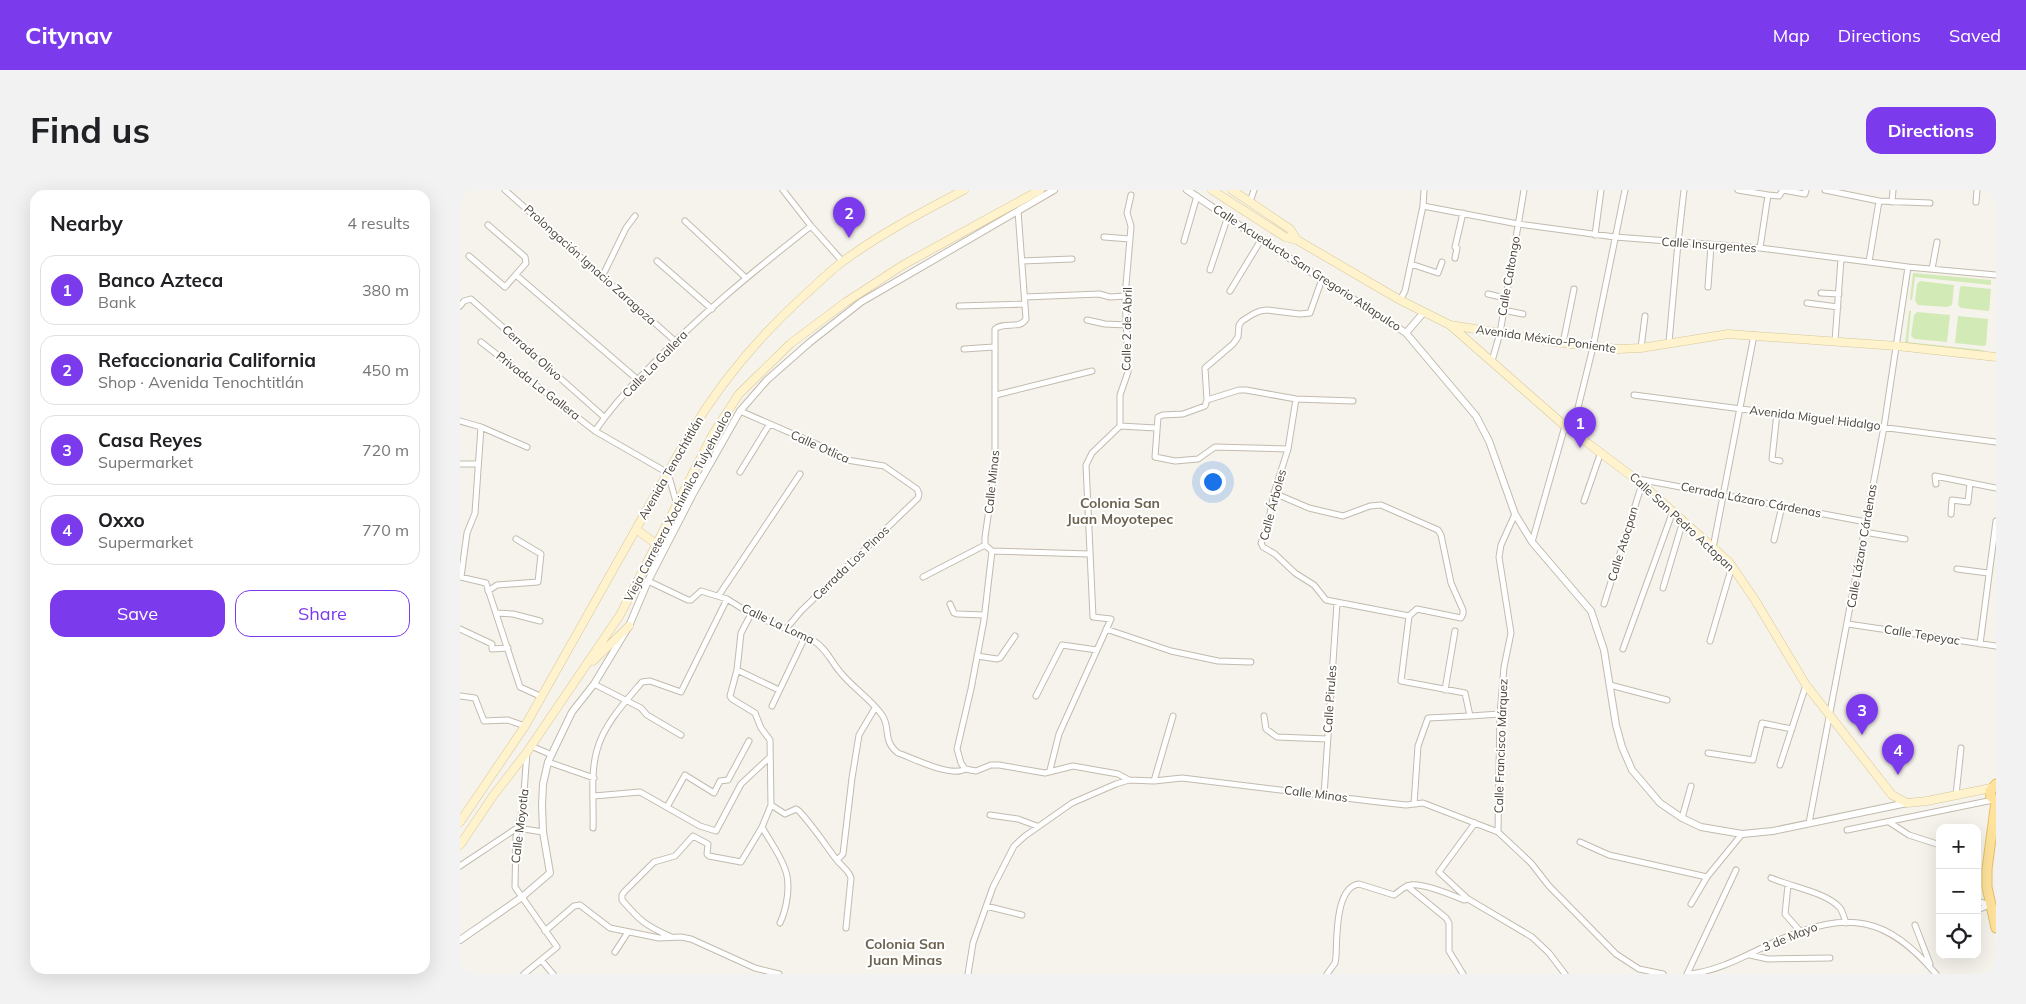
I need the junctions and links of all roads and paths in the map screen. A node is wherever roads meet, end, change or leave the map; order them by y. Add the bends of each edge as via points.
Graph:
1 (505, 190) edge
2 (783, 190) edge
3 (964, 190) edge
4 (1040, 190) edge
5 (1054, 190) edge
6 (1187, 190) edge
7 (1212, 190) edge
8 (1232, 190) edge
9 (1254, 190) edge
10 (1424, 190) edge
11 (1524, 190) edge
12 (1601, 190) edge
13 (1625, 190) edge
14 (1684, 190) edge
15 (1738, 190) edge
16 (1806, 190) edge
17 (1825, 190) edge
18 (1894, 190) edge
19 (1977, 190) edge
20 (1765, 193) edge
21 (1130, 195) dead end
22 (1197, 196) junction
23 (1879, 201) junction
24 (1250, 202) junction
25 (1892, 202) junction
26 (1976, 202) dead end
27 (1930, 203) dead end
28 (1422, 206) junction
29 (1018, 212) junction
30 (1463, 213) junction
31 (635, 216) dead end
32 (1228, 216) junction
33 (685, 221) dead end
34 (1518, 224) junction
35 (488, 225) dead end
36 (811, 226) junction
37 (1595, 235) junction
38 (1104, 237) dead end
39 (1615, 237) junction
40 (1130, 239) junction
41 (1184, 240) dead end
42 (1261, 240) junction
43 (1297, 240) junction
44 (1937, 242) dead end
45 (1678, 243) junction
46 (1711, 245) junction
47 (1760, 248) junction
48 (468, 256) dead end
49 (1455, 258) dead end
50 (1072, 259) dead end
51 (1841, 259) junction
52 (1022, 260) junction
53 (657, 261) dead end
54 (843, 262) junction
55 (1442, 262) dead end
56 (1869, 262) junction
57 (1411, 264) junction
58 (1908, 267) junction
59 (1932, 269) junction
60 (1210, 270) dead end
61 (516, 275) junction
62 (1996, 275) edge
63 (602, 277) junction
64 (746, 278) junction
65 (1322, 280) junction
66 (1708, 287) dead end
67 (1574, 289) dead end
68 (1230, 291) dead end
69 (1821, 293) dead end
70 (1488, 294) dead end
71 (1839, 294) junction
72 (1125, 296) junction
73 (1025, 297) junction
74 (1505, 298) junction
75 (1400, 300) junction
76 (1807, 303) dead end
77 (1025, 304) junction
78 (460, 306) edge
79 (959, 306) dead end
80 (1838, 307) junction
81 (712, 309) junction
82 (1503, 310) junction
83 (1424, 312) junction
84 (1523, 314) dead end
85 (1645, 316) dead end
86 (1087, 320) dead end
87 (1127, 325) junction
88 (1450, 326) junction
89 (1500, 332) junction
90 (1406, 333) junction
91 (1754, 335) junction
92 (675, 341) junction
93 (1835, 341) junction
94 (481, 342) dead end
95 (1669, 342) junction
96 (1563, 343) junction
97 (1897, 346) junction
98 (994, 347) junction
99 (1593, 347) junction
100 (1641, 348) junction
101 (964, 349) dead end
102 (1996, 357) edge
103 (1492, 361) junction
104 (1092, 371) dead end
105 (638, 380) junction
106 (996, 395) junction
107 (1634, 395) dead end
108 (1296, 399) junction
109 (1207, 400) junction
110 (1353, 401) dead end
111 (1740, 408) junction
112 (740, 411) junction
113 (1777, 413) junction
114 (604, 417) junction
115 (460, 421) edge
116 (769, 425) junction
117 (1120, 426) junction
118 (1565, 426) junction
119 (480, 427) junction
120 (1884, 427) junction
121 (1156, 428) junction
122 (595, 431) junction
123 (1572, 432) junction
124 (1996, 442) edge
125 (527, 446) dead end
126 (1288, 449) junction
127 (1601, 452) junction
128 (1780, 461) dead end
129 (460, 464) edge
130 (477, 464) junction
131 (740, 472) dead end
132 (668, 473) junction
133 (800, 474) dead end
134 (1639, 481) junction
135 (1970, 483) junction
136 (1936, 484) dead end
137 (1996, 488) edge
138 (1274, 493) junction
139 (1724, 494) junction
140 (918, 498) joint
141 (1584, 501) dead end
142 (677, 505) junction
143 (1782, 506) junction
144 (1673, 511) junction
145 (1515, 514) junction
146 (1951, 514) dead end
147 (1683, 521) junction
148 (1866, 522) junction
149 (1996, 522) edge
150 (636, 529) junction
151 (1864, 532) junction
152 (516, 539) dead end
153 (1905, 539) dead end
154 (1774, 540) dead end
155 (1532, 542) junction
156 (656, 544) junction
157 (985, 545) junction
158 (1713, 548) junction
159 (992, 551) junction
160 (1089, 554) junction
161 (1732, 566) junction
162 (1957, 569) dead end
163 (1988, 573) junction
164 (461, 577) edge
165 (923, 577) dead end
166 (648, 581) junction
167 (1664, 588) dead end
168 (488, 591) junction
169 (719, 595) junction
170 (727, 599) junction
171 (1337, 603) junction
172 (950, 604) dead end
173 (1604, 604) dead end
174 (496, 613) junction
175 (751, 614) junction
176 (984, 615) junction
177 (1409, 616) junction
178 (540, 621) dead end
179 (1848, 624) junction
180 (629, 626) junction
181 (460, 628) edge
182 (786, 629) junction
183 (1106, 629) junction
184 (1455, 631) dead end
185 (1015, 636) dead end
186 (805, 637) junction
187 (1710, 641) dead end
188 (1980, 644) junction
189 (1996, 646) edge
190 (508, 648) junction
191 (1624, 649) dead end
192 (1097, 650) junction
193 (977, 656) junction
194 (1251, 662) dead end
195 (737, 670) junction
196 (581, 673) junction
197 (594, 684) junction
198 (1610, 685) junction
199 (1806, 685) junction
200 (779, 690) junction
201 (1445, 690) junction
202 (460, 696) edge
203 (1036, 696) dead end
204 (542, 697) junction
205 (627, 700) junction
206 (1667, 700) dead end
207 (772, 706) dead end
208 (875, 708) junction
209 (1500, 714) junction
210 (1173, 716) dead end
211 (1264, 716) dead end
212 (1470, 716) junction
213 (1830, 717) junction
214 (525, 726) junction
215 (1792, 729) junction
216 (681, 735) dead end
217 (1327, 739) junction
218 (749, 741) dead end
219 (1962, 748) dead end
220 (529, 749) junction
221 (1708, 753) dead end
222 (552, 755) junction
223 (770, 757) junction
224 (548, 762) junction
225 (1780, 765) dead end
226 (965, 768) junction
227 (1050, 770) junction
228 (594, 778) junction
229 (1129, 780) junction
230 (1154, 781) junction
231 (1691, 786) dead end
232 (1993, 786) edge
233 (1324, 795) junction
234 (594, 796) junction
235 (1956, 796) junction
236 (1995, 800) edge
237 (1414, 804) junction
238 (1907, 804) junction
239 (771, 805) junction
240 (667, 807) junction
241 (990, 815) dead end
242 (1682, 818) junction
243 (460, 822) edge
244 (1475, 822) junction
245 (1888, 822) junction
246 (1809, 823) junction
247 (700, 826) junction
248 (1037, 826) junction
249 (762, 827) junction
250 (517, 828) junction
251 (594, 828) dead end
252 (1847, 830) dead end
253 (543, 832) junction
254 (1498, 832) junction
255 (1742, 834) junction
256 (693, 836) junction
257 (1993, 840) edge
258 (1580, 842) dead end
259 (1936, 844) edge
260 (460, 845) edge
261 (837, 860) junction
262 (460, 866) edge
263 (1736, 870) dead end
264 (1707, 878) junction
265 (1771, 878) dead end
266 (1788, 885) junction
267 (1406, 886) junction
268 (522, 897) junction
269 (1468, 898) junction
270 (1981, 902) edge
271 (1691, 904) dead end
272 (1990, 905) junction
273 (986, 906) junction
274 (1981, 908) edge
275 (1022, 915) dead end
276 (1846, 922) junction
277 (780, 923) dead end
278 (1915, 925) dead end
279 (846, 928) dead end
280 (1996, 928) edge
281 (545, 930) junction
282 (628, 932) junction
283 (1800, 932) junction
284 (671, 937) junction
285 (460, 940) edge
286 (615, 952) dead end
287 (1749, 955) junction
288 (1830, 958) dead end
289 (542, 961) junction
290 (1932, 968) junction
291 (769, 973) edge
292 (524, 974) edge
293 (553, 974) edge
294 (779, 974) edge
295 (968, 974) edge
296 (1327, 974) edge
297 (1463, 974) edge
298 (1565, 974) edge
299 (1662, 974) edge
300 (1688, 974) edge
301 (1936, 974) edge

1 - 63 street, Prolongación Ignacio Zaragoza
2 - 36 street
3 - 54 main road, Avenida Tenochtitlán via 904,222
4 - 142 main road, Vieja Carretera Xochimilco Tulyehualco via 872,284 790,344 739,394 713,434
5 - 29 street
6 - 22 street, Calle Acueducto San Gregorio Atlapulco
7 - 43 main road, Avenida México-Poniente via 1285,237
8 - 24 main road, Avenida México-Poniente
9 - 24 street
10 - 28 street
11 - 34 street, Calle Caltongo
12 - 37 street
13 - 39 street
14 - 45 street
15 - 20 street
16 - 20 street via 1805,194 1783,190 1779,196
17 - 23 street
18 - 25 street
19 - 26 street
20 - 47 street
21 - 40 street, Calle 2 de Abril via 1127,213
22 - 32 street, Calle Acueducto San Gregorio Atlapulco
22 - 41 street
23 - 25 street
23 - 56 street
24 - 43 main road, Avenida México-Poniente via 1290,229
25 - 27 street
28 - 30 street, Calle Insurgentes
28 - 57 street
29 - 52 street, Calle Minas
29 - 112 street via 861,302 767,380
30 - 34 street, Calle Insurgentes
30 - 49 street
31 - 63 street
32 - 42 street, Calle Acueducto San Gregorio Atlapulco
32 - 60 street
33 - 64 street
34 - 37 street, Calle Insurgentes
34 - 74 street, Calle Caltongo
35 - 61 street via 525,258 526,263
36 - 54 street
36 - 64 street, Calle La Gallera
37 - 39 street, Calle Insurgentes
38 - 40 street
39 - 45 street, Calle Insurgentes
39 - 99 street
40 - 72 street, Calle 2 de Abril
42 - 65 street, Calle Acueducto San Gregorio Atlapulco
42 - 68 street
43 - 75 main road, Avenida México-Poniente
44 - 59 street
45 - 46 street, Calle Insurgentes
45 - 95 street
46 - 47 street, Calle Insurgentes
46 - 66 street
47 - 51 street, Calle Insurgentes
48 - 61 street via 502,287 508,286
50 - 52 street
51 - 56 street, Calle Insurgentes
51 - 71 street
52 - 73 street, Calle Minas
53 - 81 street
54 - 132 main road, Avenida Tenochtitlán via 770,326 732,370 709,402
55 - 57 street via 1438,273
56 - 58 street, Calle Insurgentes
57 - 75 street
58 - 59 street, Calle Insurgentes
58 - 97 street, Calle Lázaro Cárdenas
59 - 62 street, Calle Insurgentes
61 - 105 street
63 - 92 street, Prolongación Ignacio Zaragoza
64 - 81 street, Calle La Gallera
65 - 90 street, Calle Acueducto San Gregorio Atlapulco
65 - 109 street via 1310,313 1260,311 1242,320 1233,344 1205,368
67 - 96 street
69 - 71 street
70 - 74 street
71 - 80 street
72 - 73 street
72 - 87 street, Calle 2 de Abril
73 - 77 street, Calle Minas
74 - 82 street, Calle Caltongo
75 - 83 main road, Avenida México-Poniente
76 - 80 street
77 - 79 street
77 - 98 street, Calle Minas via 1024,323 998,326
78 - 114 street, Cerrada Olivo via 464,300 471,299
80 - 93 street
81 - 92 street, Calle La Gallera
82 - 84 street
82 - 89 street, Calle Caltongo
83 - 88 main road, Avenida México-Poniente
83 - 90 street
85 - 100 street
86 - 87 street
87 - 117 street, Calle 2 de Abril via 1128,372 1120,394
88 - 89 main road, Avenida México-Poniente
88 - 103 main road, Calle San Pedro Actopan
89 - 96 main road, Avenida México-Poniente
89 - 103 street, Calle Caltongo
90 - 145 street, Calle Acueducto San Gregorio Atlapulco via 1483,427
91 - 93 main road, Avenida México-Poniente
91 - 95 main road, Avenida México-Poniente via 1728,334
91 - 111 street
92 - 105 street, Calle La Gallera
93 - 97 main road, Avenida México-Poniente
94 - 122 street, Privada La Gallera
95 - 100 main road, Avenida México-Poniente
96 - 99 main road, Avenida México-Poniente
97 - 102 main road, Avenida México-Poniente
97 - 120 street, Calle Lázaro Cárdenas
98 - 101 street
98 - 106 street, Calle Minas
99 - 100 main road, Avenida México-Poniente
99 - 123 street
103 - 118 main road, Calle San Pedro Actopan
104 - 106 street
105 - 114 street, Calle La Gallera
106 - 157 street, Calle Minas via 995,468
107 - 111 street, Avenida Miguel Hidalgo
108 - 109 street via 1239,390
108 - 110 street
108 - 126 street, Calle Árboles
109 - 121 street via 1205,406 1198,409 1158,417
111 - 113 street, Avenida Miguel Hidalgo
111 - 139 street
112 - 116 street, Calle Otlica
112 - 166 street
113 - 120 street, Avenida Miguel Hidalgo
113 - 128 street via 1772,459
114 - 122 street, Calle La Gallera
115 - 119 street
116 - 131 street
116 - 140 street, Calle Otlica via 847,460 884,466 917,489
117 - 121 street
117 - 160 street via 1092,453 1086,465
118 - 123 main road, Calle San Pedro Actopan
118 - 155 street
119 - 125 street
119 - 130 street
120 - 124 street, Avenida Miguel Hidalgo
120 - 148 street, Calle Lázaro Cárdenas
121 - 126 street via 1154,457 1175,461 1198,459 1215,447
122 - 132 street
123 - 127 main road, Calle San Pedro Actopan
126 - 138 street, Calle Árboles
127 - 134 main road, Calle San Pedro Actopan
127 - 141 street
129 - 130 street
130 - 164 street via 475,513 467,533
132 - 142 street
132 - 150 main road, Avenida Tenochtitlán
133 - 169 street
134 - 139 street, Cerrada Lázaro Cárdenas
134 - 144 main road, Calle San Pedro Actopan
134 - 173 street, Calle Atocpan
135 - 136 street via 1936,476
135 - 137 street
135 - 146 street via 1968,502 1952,500
138 - 171 street, Calle Árboles via 1261,543 1263,547 1314,585 1326,600
138 - 177 street via 1309,508 1342,516 1370,506 1381,506 1438,530 1463,614 1460,618 1417,609
139 - 143 street, Cerrada Lázaro Cárdenas
139 - 158 street
140 - 182 street, Cerrada Los Pinos
142 - 156 main road, Vieja Carretera Xochimilco Tulyehualco
143 - 148 street, Cerrada Lázaro Cárdenas
143 - 154 street
144 - 147 main road, Calle San Pedro Actopan
144 - 191 street
145 - 155 street, Calle Acueducto San Gregorio Atlapulco
145 - 209 street, Calle Francisco Márquez via 1500,551 1511,633
147 - 158 main road, Calle San Pedro Actopan
147 - 167 street
148 - 151 street, Calle Lázaro Cárdenas
149 - 163 street
150 - 156 main road
150 - 204 main road, Avenida Tenochtitlán
151 - 153 street
151 - 179 street, Calle Lázaro Cárdenas
152 - 168 street via 541,554 538,582 497,585
155 - 198 street, Calle Acueducto San Gregorio Atlapulco via 1590,611 1604,650
156 - 196 main road, Vieja Carretera Xochimilco Tulyehualco via 622,611
157 - 159 street
157 - 165 street
158 - 161 main road, Calle San Pedro Actopan
159 - 160 street
159 - 176 street
160 - 183 street via 1094,617 1110,620
161 - 187 street
161 - 199 main road, Calle San Pedro Actopan
162 - 163 street
163 - 188 street
164 - 168 street via 484,582
166 - 169 street, Calle La Loma via 688,600 701,591
166 - 180 street
168 - 174 street
169 - 170 street, Calle La Loma
170 - 175 street, Calle La Loma
170 - 205 street via 681,692 646,680
171 - 177 street
171 - 217 street, Calle Pirules
172 - 176 street via 957,614
174 - 178 street
174 - 190 street
175 - 182 street, Calle La Loma
175 - 195 street via 741,633
176 - 193 street
177 - 201 street via 1401,681
179 - 188 street, Calle Tepeyac
179 - 213 street, Calle Lázaro Cárdenas
180 - 196 main road
180 - 197 street
181 - 190 street via 492,644 492,649
182 - 186 street, Calle La Loma
183 - 192 street
183 - 194 street via 1172,651 1218,661
184 - 201 street
185 - 193 street via 997,660
186 - 200 street
186 - 208 street, Calle La Loma via 823,646 840,673
188 - 189 street, Calle Tepeyac
190 - 204 street via 520,687
192 - 203 street via 1062,645
192 - 227 street via 1059,734
193 - 226 street via 957,749
195 - 200 street
195 - 223 street via 730,696 755,713 770,740
196 - 220 main road, Vieja Carretera Xochimilco Tulyehualco
197 - 205 street
197 - 222 street via 572,712
198 - 206 street
198 - 242 street, Calle Acueducto San Gregorio Atlapulco via 1616,725 1632,770 1660,802
199 - 213 main road, Calle San Pedro Actopan
199 - 215 street
200 - 207 street
201 - 212 street via 1465,693
202 - 214 street via 475,698 484,721 508,720
204 - 214 main road, Avenida Tenochtitlán
205 - 216 street
205 - 228 street via 604,732 597,750
208 - 226 street, Calle La Loma via 883,716 888,741 898,753 949,771 961,772
208 - 261 street via 859,735 843,854
209 - 212 street
209 - 254 street, Calle Francisco Márquez
210 - 230 street
211 - 217 street via 1266,729 1277,737
212 - 237 street via 1428,718 1418,746
213 - 238 main road, Calle San Pedro Actopan via 1892,794
213 - 246 street, Calle Lázaro Cárdenas
214 - 243 main road, Avenida Tenochtitlán
215 - 221 street via 1762,723 1753,760
215 - 225 street
217 - 233 street, Calle Pirules
218 - 240 street via 728,780 720,782 714,793 685,775
219 - 235 street
220 - 222 street
220 - 250 street, Calle Moyotla via 523,806
220 - 260 main road, Vieja Carretera Xochimilco Tulyehualco
222 - 224 street
223 - 239 street
223 - 247 street via 744,779 716,831
224 - 228 street
224 - 253 street via 543,784
226 - 227 street, Calle La Loma via 976,771 991,765 1045,773
227 - 229 street, Calle La Loma via 1080,766 1118,774
228 - 234 street
229 - 230 street, Calle Minas
229 - 248 street via 1072,803
230 - 233 street, Calle Minas via 1182,778
231 - 242 street
232 - 235 main road
232 - 236 main road via 1990,794
233 - 237 street, Calle Minas
234 - 240 street via 640,792
234 - 251 street
235 - 238 main road
236 - 245 street
236 - 257 main road
237 - 244 street, Calle Minas via 1432,805
238 - 246 street, Calle Acueducto San Gregorio Atlapulco
239 - 249 street
239 - 261 street via 785,814 799,811
240 - 247 street
241 - 248 street
242 - 255 street, Calle Acueducto San Gregorio Atlapulco via 1701,827
244 - 254 street, Calle Minas
244 - 269 street via 1439,872
245 - 252 street
245 - 259 street via 1909,835
246 - 255 street, Calle Acueducto San Gregorio Atlapulco
247 - 256 street
248 - 273 street via 1014,846
249 - 256 street via 738,863 709,856 708,844
249 - 277 street via 786,869 786,912
250 - 253 street
250 - 262 street
250 - 268 street, Calle Moyotla via 515,887
253 - 268 street via 550,873
254 - 299 street via 1616,954 1639,969
255 - 264 street
256 - 284 street via 675,856 654,862 622,896 622,900 646,925
257 - 272 main road via 1987,869
258 - 264 street via 1609,855
261 - 279 street via 851,878
263 - 300 street
264 - 271 street
265 - 266 street
266 - 276 street via 1827,898 1841,909
266 - 283 street via 1785,914
267 - 269 street via 1450,893 1464,900
267 - 296 street via 1394,895 1359,884 1348,889 1340,906 1335,962
267 - 297 street via 1450,923 1449,951
268 - 281 street, Calle Moyotla
268 - 285 street
269 - 298 street via 1532,937
270 - 272 street
272 - 274 street
272 - 280 main road
273 - 275 street
273 - 295 street via 972,943
276 - 283 street, 3 de Mayo via 1822,924
276 - 290 street, 3 de Mayo via 1876,926 1898,937
278 - 290 street
281 - 282 street via 577,904 610,928
281 - 289 street, Calle Moyotla via 557,947
282 - 284 street
282 - 286 street
283 - 287 street, 3 de Mayo
284 - 291 street via 691,939
287 - 288 street via 1768,959
287 - 300 street, 3 de Mayo via 1722,967
289 - 292 street
289 - 293 street
290 - 301 street, 3 de Mayo
291 - 294 street

